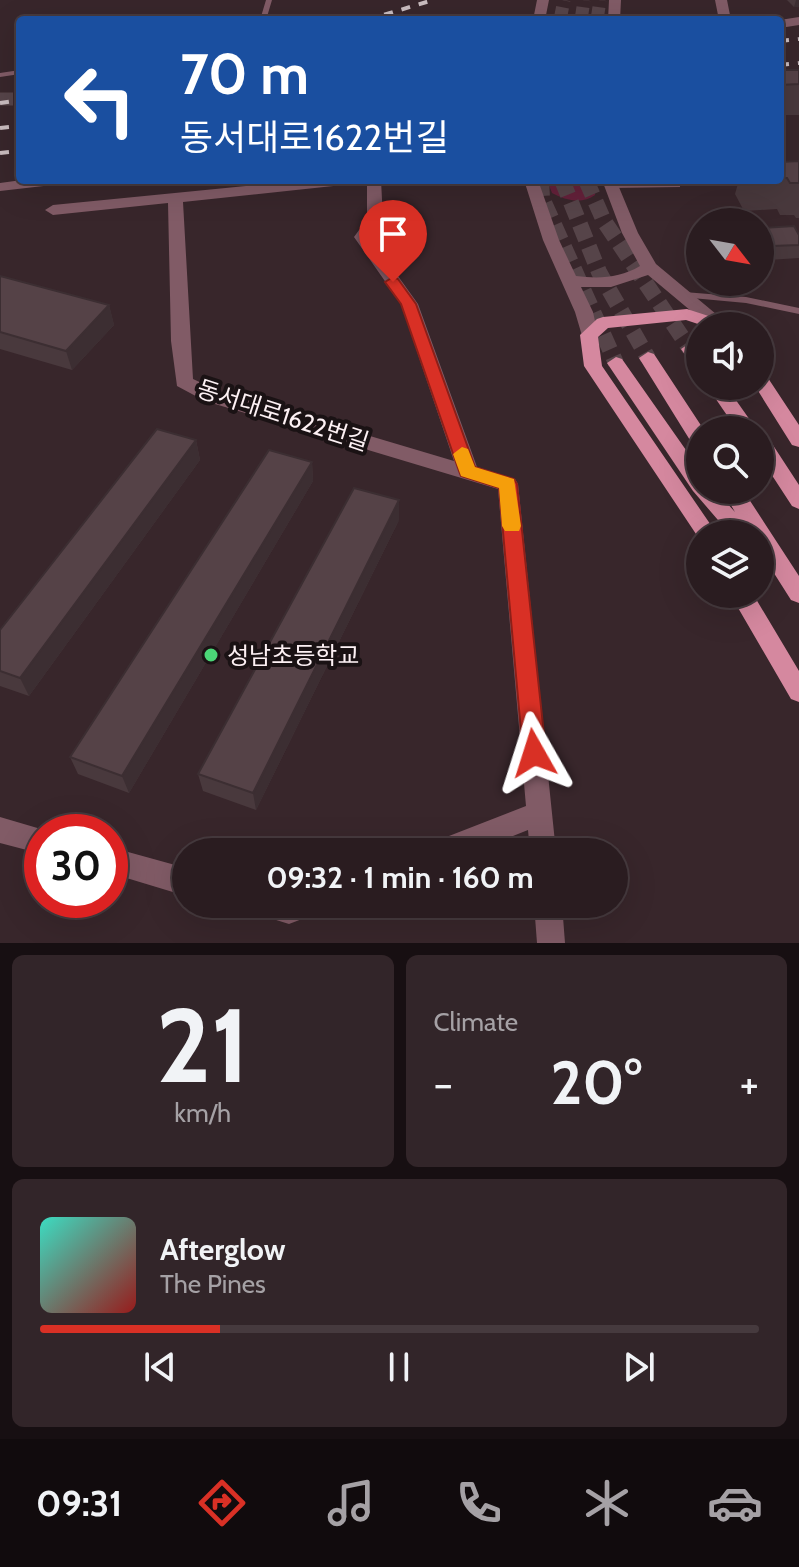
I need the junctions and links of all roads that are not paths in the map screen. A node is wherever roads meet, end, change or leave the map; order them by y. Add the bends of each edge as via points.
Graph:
1 (26, 184) edge
2 (313, 184) edge
3 (374, 184) edge
4 (532, 184) edge
5 (611, 184) edge
6 (644, 184) edge
7 (677, 185) dead end
8 (0, 187) edge
9 (175, 198) junction
10 (53, 210) dead end
11 (649, 267) junction
12 (569, 280) junction
13 (684, 295) junction
14 (799, 311) edge
15 (705, 312) edge
16 (686, 314) edge
17 (589, 335) junction
18 (648, 358) tunnel mouth
19 (616, 363) tunnel mouth
20 (727, 400) edge
21 (773, 400) edge
22 (739, 416) edge
23 (686, 418) edge
24 (799, 440) edge
25 (774, 463) edge
26 (686, 466) edge
27 (774, 468) edge
28 (468, 471) junction
29 (799, 503) edge
30 (716, 504) edge
31 (741, 504) edge
32 (697, 520) edge
33 (730, 520) edge
34 (774, 568) edge
35 (799, 595) edge
36 (749, 608) edge
37 (799, 692) edge
38 (540, 813) junction
39 (0, 830) edge
40 (24, 836) edge
41 (476, 838) edge
42 (542, 838) edge
43 (128, 865) edge
44 (172, 878) edge
45 (549, 918) edge
46 (551, 943) edge

1 - 8 street
2 - 9 street
3 - 28 street via 375,219 362,237 409,304
4 - 12 street
5 - 11 street
6 - 7 lane
9 - 10 street
9 - 28 street, 동서대로1622번길 via 184,382 212,396
11 - 12 street via 631,280
11 - 13 street
12 - 17 street
13 - 14 lane
13 - 15 street
16 - 17 main road via 603,323
17 - 32 main road via 593,366
18 - 23 main road
19 - 26 main road
20 - 22 main road
21 - 24 main road
25 - 29 main road
27 - 29 main road
28 - 38 street, 동서대로1622번길 via 508,484
30 - 33 main road
31 - 35 main road
34 - 35 main road
36 - 37 main road
38 - 41 street
38 - 42 street, 동서대로1622번길
39 - 40 street
43 - 44 street
45 - 46 street

